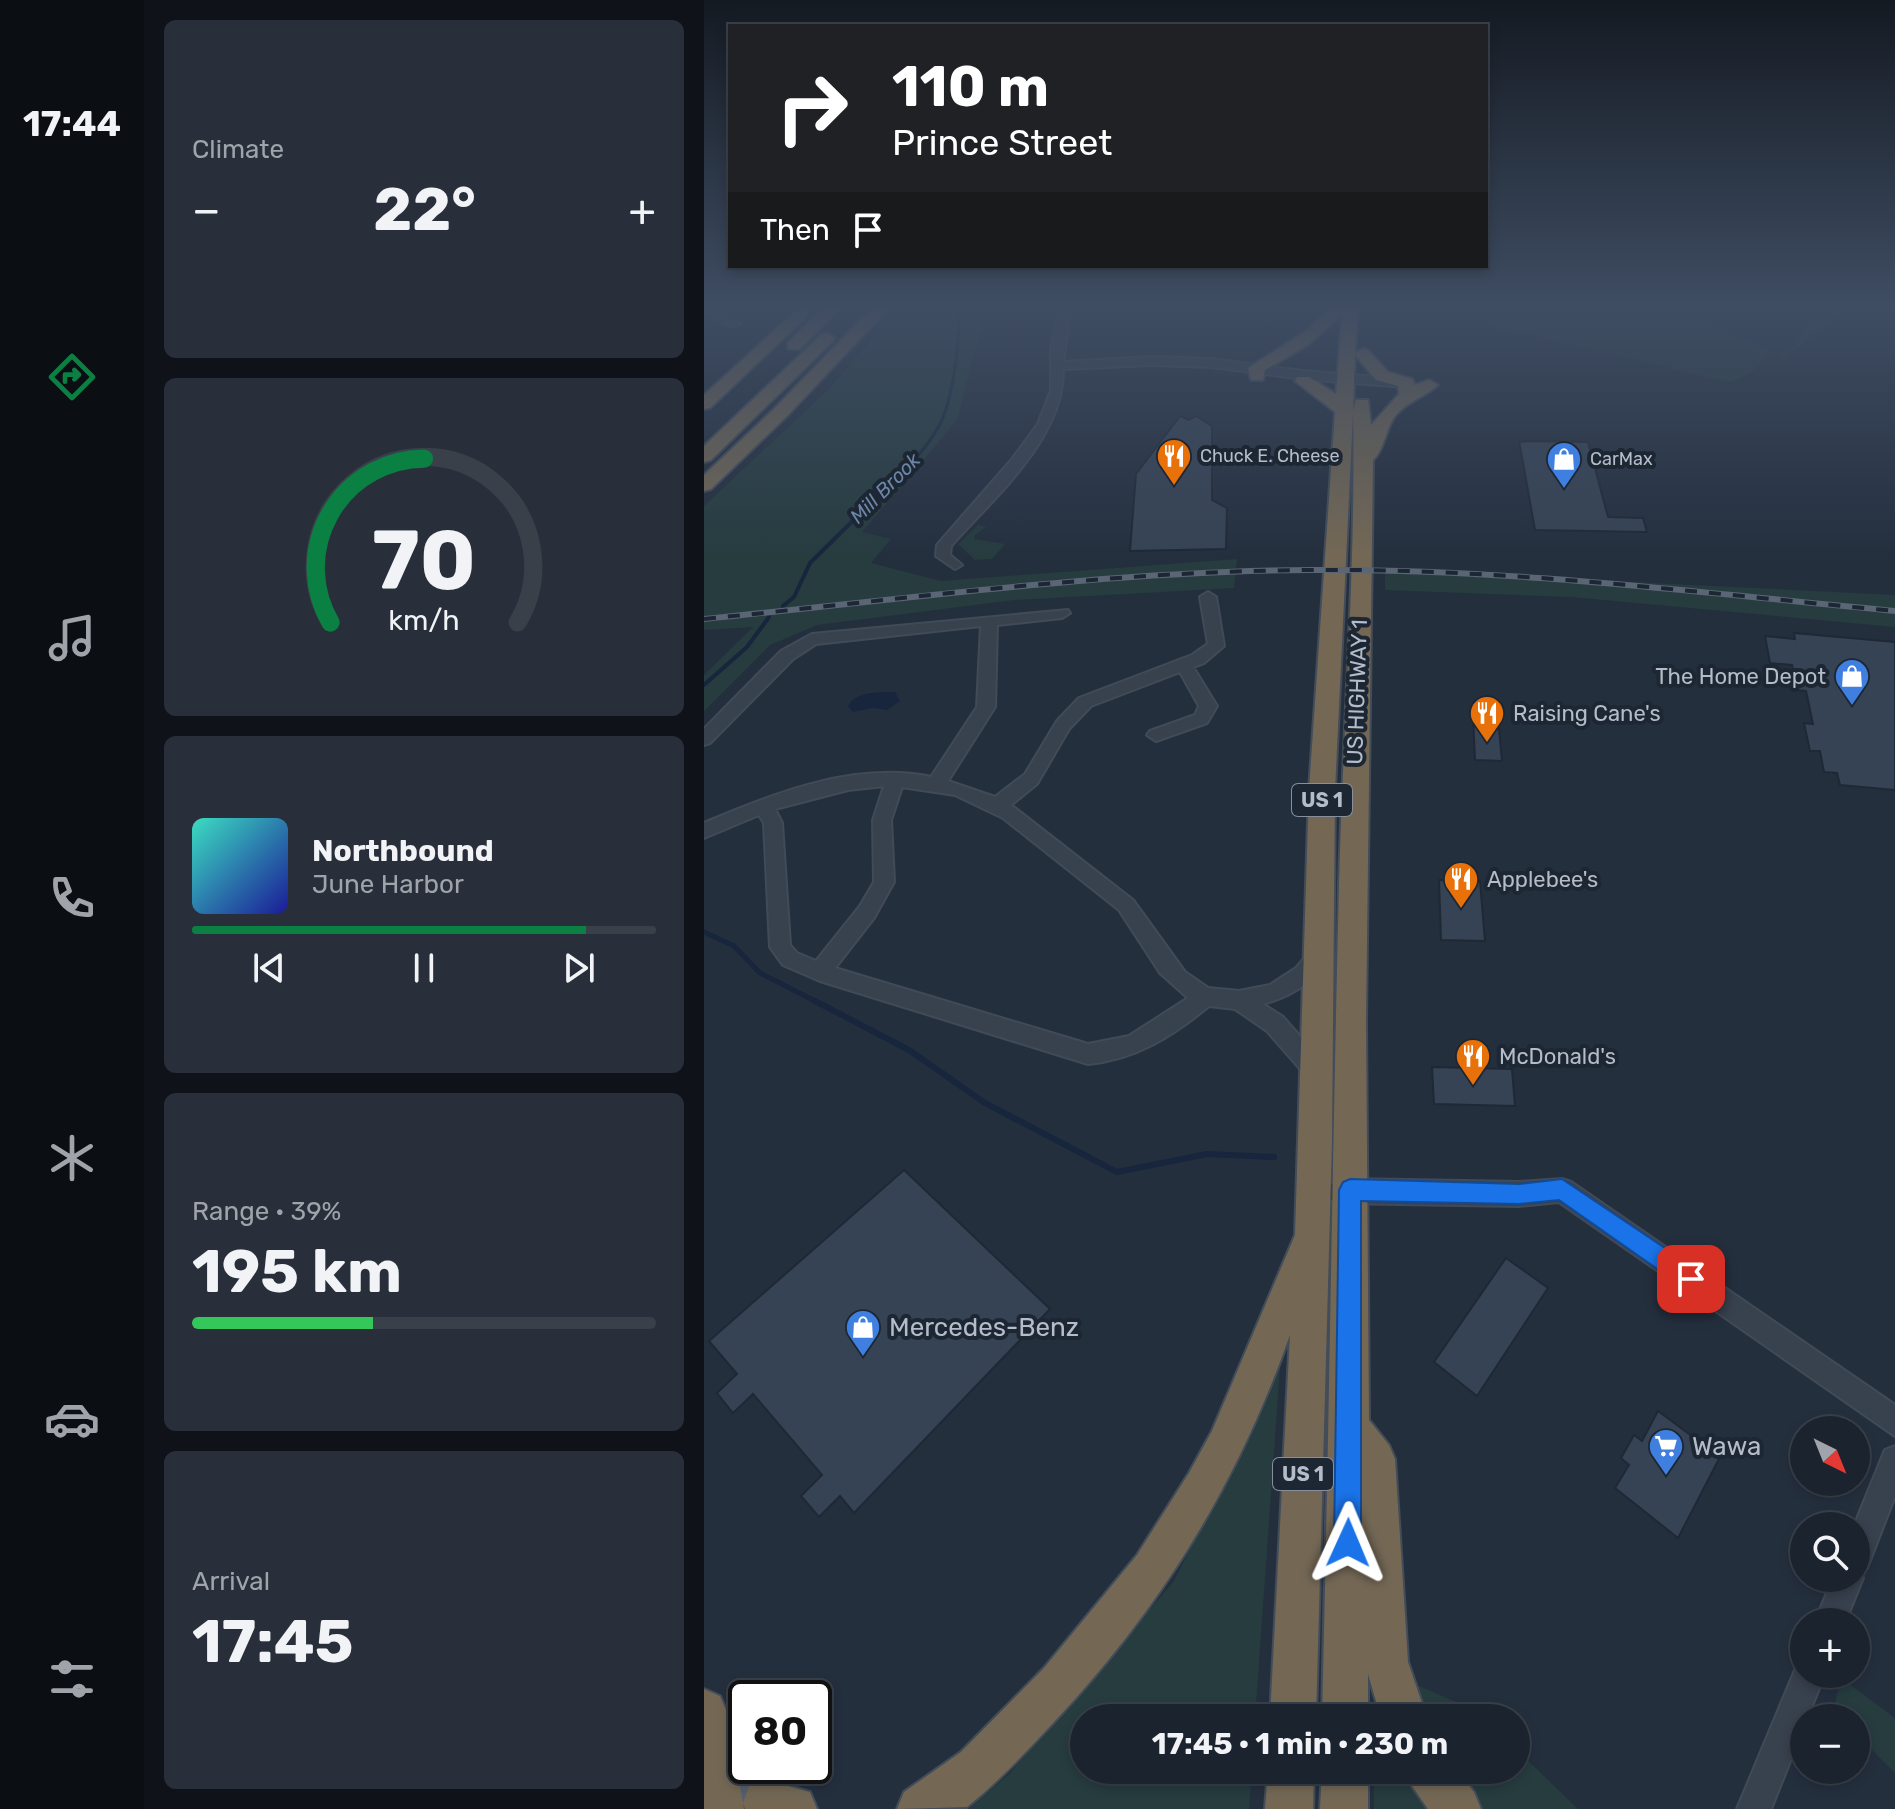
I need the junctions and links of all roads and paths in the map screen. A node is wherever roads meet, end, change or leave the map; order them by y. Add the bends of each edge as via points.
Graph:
1 (721, 388) edge
2 (748, 388) edge
3 (773, 388) edge
4 (804, 388) edge
5 (1057, 388) edge
6 (1315, 388) edge
7 (1351, 388) edge
8 (1353, 388) edge
9 (1396, 388) edge
10 (1404, 388) edge
11 (1417, 388) edge
12 (1407, 390) junction
13 (704, 404) edge
14 (730, 406) dead end
15 (1345, 412) junction
16 (704, 456) edge
17 (1364, 484) junction
18 (704, 485) edge
19 (955, 565) dead end
20 (1208, 597) dead end
21 (1062, 613) dead end
22 (989, 620) junction
23 (1184, 665) junction
24 (1156, 735) dead end
25 (704, 739) edge
26 (895, 780) junction
27 (937, 783) junction
28 (763, 805) junction
29 (998, 805) junction
30 (704, 831) edge
31 (1320, 954) junction
32 (820, 972) junction
33 (1206, 996) junction
34 (1239, 1000) junction
35 (1317, 1072) junction
36 (1350, 1190) junction
37 (1313, 1222) junction
38 (1895, 1422) edge
39 (1349, 1426) junction
40 (1895, 1460) edge
41 (1870, 1522) edge
42 (1803, 1688) edge
43 (1294, 1704) edge
44 (1345, 1704) edge
45 (1400, 1704) edge
46 (704, 1712) edge
47 (1290, 1784) edge
48 (1345, 1784) edge
49 (1438, 1784) edge
50 (777, 1807) edge
51 (720, 1809) edge
52 (921, 1809) edge
53 (1289, 1809) edge
54 (1344, 1809) edge
55 (1457, 1809) edge
56 (1754, 1809) edge

1 - 13 highway
2 - 14 highway
3 - 16 highway
4 - 18 highway
5 - 19 street via 1044,424 1018,461 944,545 943,556
6 - 15 highway
7 - 15 highway, US 1
8 - 17 highway, US HIGHWAY 1 / US 1
9 - 12 street
10 - 12 highway
11 - 12 highway
12 - 17 highway via 1374,433
15 - 31 highway, US 1 via 1322,790
17 - 36 highway, US HIGHWAY 1 / US 1
20 - 23 street via 1216,646
21 - 22 street
22 - 25 street via 812,639 787,655
22 - 27 street via 986,707
23 - 24 street via 1208,706 1201,719
23 - 29 street via 1085,702 1063,725 1031,779
26 - 27 street
26 - 28 street via 844,782
26 - 32 street via 882,820 884,882
27 - 29 street
28 - 30 street
28 - 32 street via 773,823 780,947 790,959
29 - 33 street via 1126,905 1142,921 1162,961
31 - 34 street via 1287,988
31 - 35 highway, US 1
32 - 33 street via 1088,1054 1139,1043
33 - 34 street
34 - 35 street via 1275,1024
35 - 37 highway, US 1
36 - 37 street via 1323,1201
36 - 38 street via 1562,1190
36 - 39 highway, US 1
37 - 43 highway, US 1
37 - 52 highway via 1246,1401 1161,1555 1092,1648 1046,1699 952,1788
39 - 44 highway, US 1
39 - 45 highway via 1375,1459 1386,1662
40 - 41 street
42 - 56 street
46 - 50 main road
46 - 51 highway
47 - 53 highway
48 - 54 highway
49 - 55 highway

